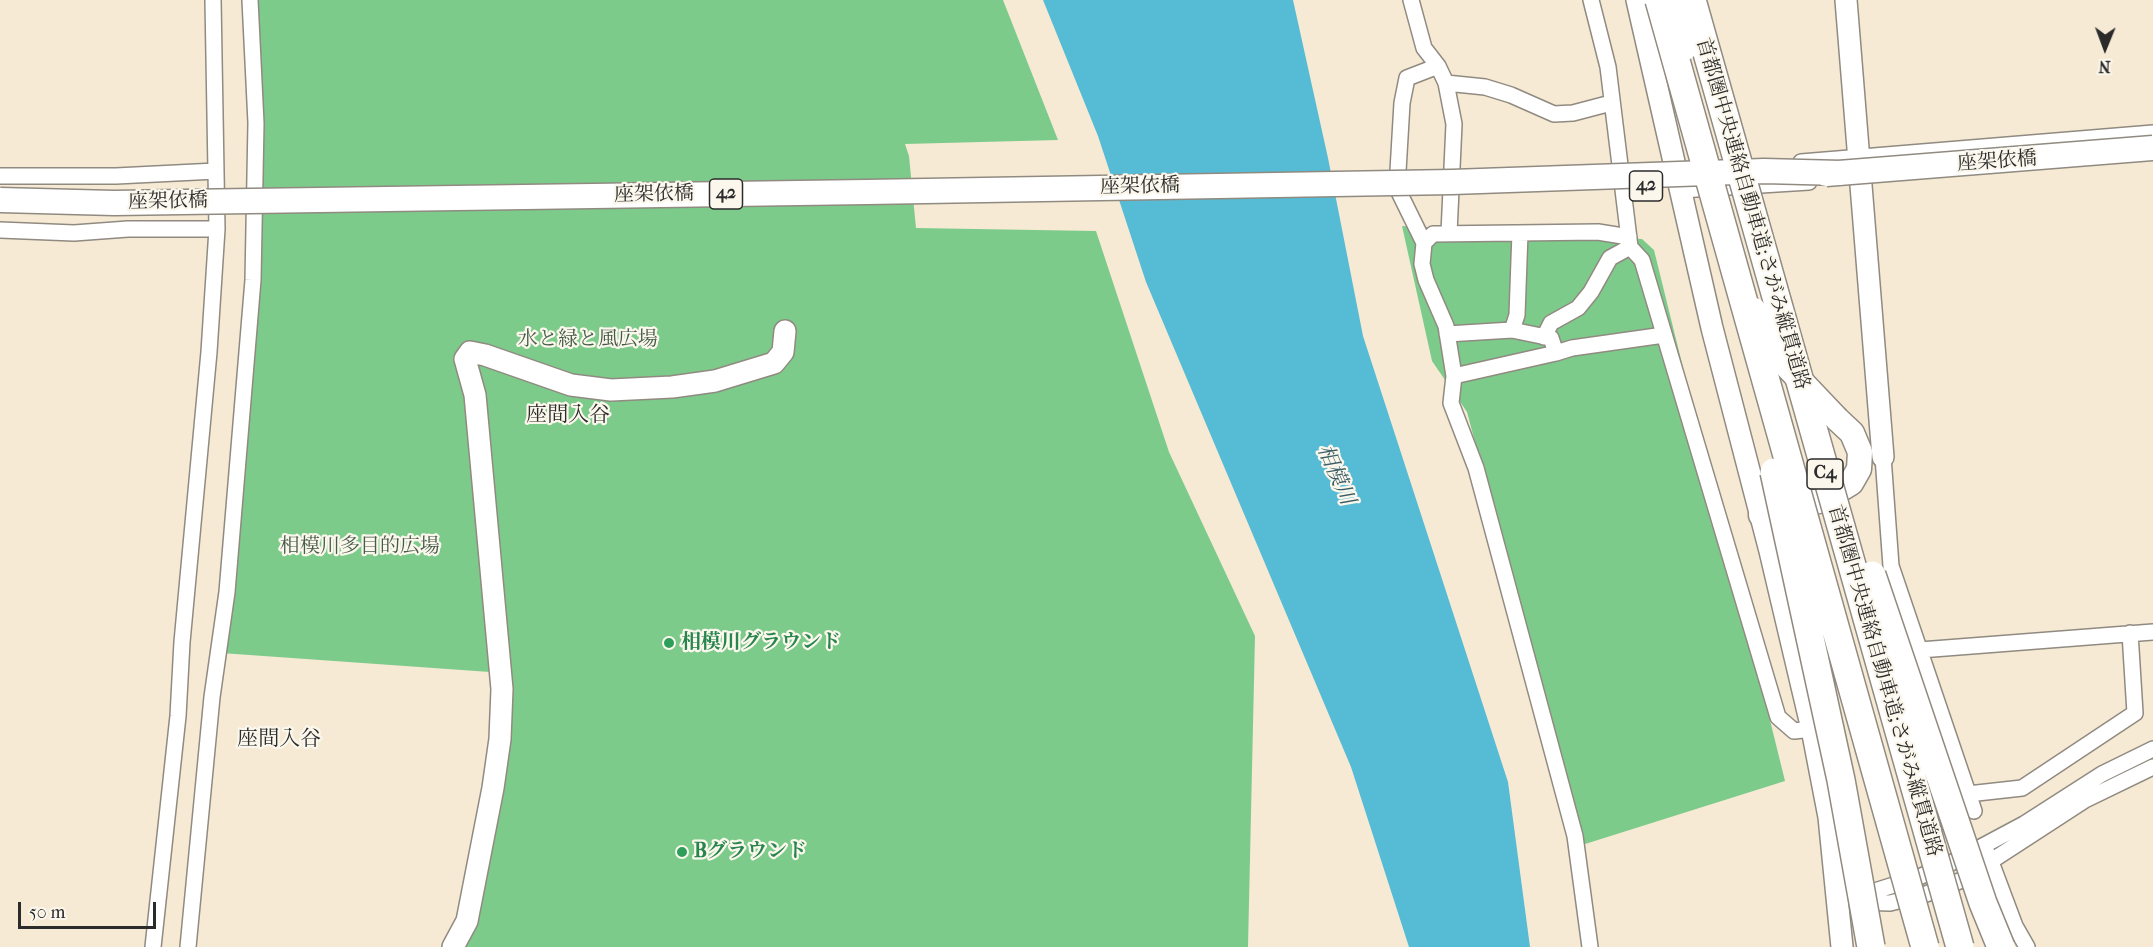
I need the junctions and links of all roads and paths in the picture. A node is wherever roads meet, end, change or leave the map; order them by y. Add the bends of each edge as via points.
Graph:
1 (213, 0) edge
2 (250, 0) edge
3 (1411, 0) edge
4 (1591, 0) edge
5 (1637, 0) edge
6 (1659, 0) edge
7 (1677, 0) edge
8 (1692, 0) edge
9 (1846, 0) edge
10 (1438, 66) junction
11 (1446, 83) junction
12 (1611, 103) junction
13 (2153, 133) edge
14 (2153, 148) edge
15 (2153, 158) edge
16 (1676, 165) junction
17 (1853, 170) junction
18 (216, 171) junction
19 (0, 176) edge
20 (1715, 178) junction
21 (1681, 190) junction
22 (0, 201) edge
23 (1721, 221) junction
24 (217, 229) junction
25 (0, 231) edge
26 (1449, 233) junction
27 (1520, 233) junction
28 (1630, 242) junction
29 (1424, 243) junction
30 (1774, 293) junction
31 (1512, 330) junction
32 (785, 331) dead end
33 (1447, 334) junction
34 (1664, 335) junction
35 (1544, 337) junction
36 (1556, 353) junction
37 (1454, 376) junction
38 (1883, 457) joint
39 (1761, 515) junction
40 (2153, 632) edge
41 (2130, 633) junction
42 (1920, 650) junction
43 (1812, 729) junction
44 (2153, 749) edge
45 (2153, 767) edge
46 (1968, 794) junction
47 (1974, 812) dead end
48 (1984, 846) junction
49 (1991, 862) junction
50 (1839, 902) junction
51 (153, 947) edge
52 (188, 947) edge
53 (453, 947) edge
54 (1590, 947) edge
55 (1842, 947) edge
56 (1871, 947) edge
57 (1925, 947) edge
58 (1959, 947) edge
59 (2001, 947) edge
60 (2026, 947) edge

1 - 18 street
2 - 52 street via 256,123 253,280 227,592 212,697
3 - 10 street via 1424,48
4 - 12 street via 1608,67
5 - 16 street
6 - 23 highway, 首都圏中央連絡自動車道;さがみ縦貫道路 / C4, bridge
7 - 20 main road, bridge via 1678,21
8 - 30 highway, 首都圏中央連絡自動車道;さがみ縦貫道路 / C4, bridge
9 - 17 street
10 - 11 street
10 - 29 street via 1407,78 1402,103 1397,188
11 - 12 street via 1485,87 1554,114
11 - 26 street via 1454,124
12 - 28 street
13 - 17 street
14 - 17 main road, 座架依橋 / 42, bridge
15 - 17 street
16 - 17 street via 1764,164
16 - 21 street
17 - 20 main road, 座架依橋 / 42, bridge via 1766,181
17 - 21 street
17 - 38 street
18 - 19 street
18 - 24 street
20 - 22 main road, 座架依橋 / 42, bridge via 1654,186 1452,182
20 - 39 main road, bridge via 1756,317 1779,357 1852,433 1860,452 1859,470 1851,483 1823,500
21 - 39 street
23 - 56 highway, bridge via 1841,780
23 - 57 highway, 首都圏中央連絡自動車道;さがみ縦貫道路 / C4, bridge
24 - 25 street
24 - 51 street via 178,716
26 - 27 street
26 - 29 street via 1433,234
27 - 28 street via 1598,232
27 - 31 street via 1517,315
28 - 34 street via 1642,260
28 - 35 street via 1610,258 1578,308 1551,323
29 - 33 street via 1425,280
30 - 58 highway, 首都圏中央連絡自動車道;さがみ縦貫道路 / C4, bridge
30 - 59 highway, bridge
31 - 33 street
31 - 35 street
32 - 53 street via 783,352 774,363 715,381 672,387 611,390 571,385 485,355 470,352 465,358 475,395 502,689 493,788 467,921
33 - 37 street
34 - 36 street
34 - 43 street via 1778,717 1794,731
35 - 36 street via 1551,338
36 - 37 street
37 - 54 street via 1450,403 1476,468 1575,836
38 - 42 street via 1891,566
39 - 43 street
40 - 41 street
41 - 42 street
41 - 46 street via 2135,713 2022,788
42 - 46 street
43 - 50 street via 1829,817
44 - 48 street via 2094,779
45 - 49 street via 2093,796
46 - 47 street
48 - 49 street
48 - 50 street via 1919,877
49 - 50 street via 1962,880 1926,894 1890,903
49 - 60 street
50 - 55 street

